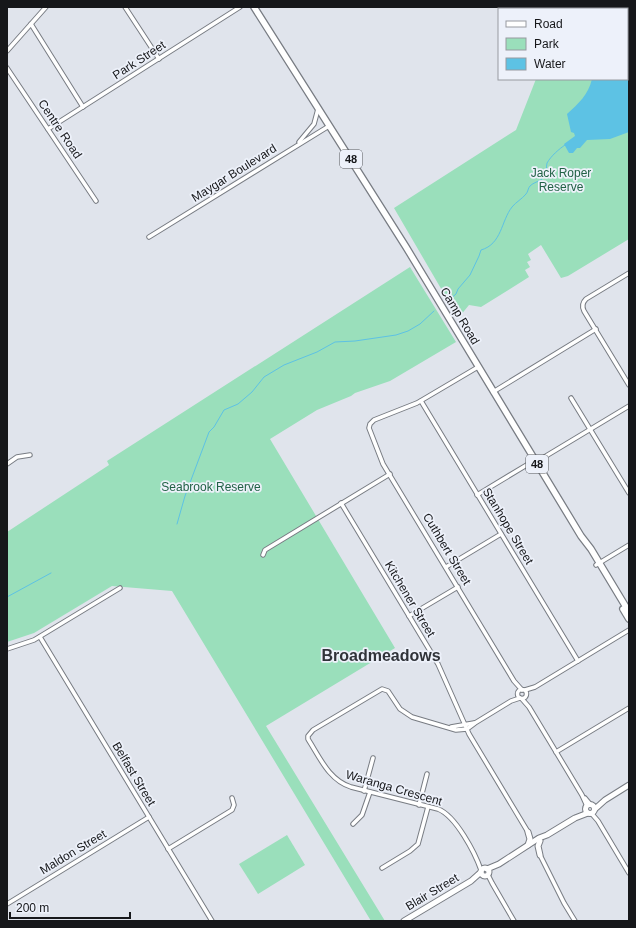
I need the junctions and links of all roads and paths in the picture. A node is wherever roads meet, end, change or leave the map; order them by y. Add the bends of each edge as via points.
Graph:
1 (46, 7) edge
2 (125, 7) edge
3 (240, 7) edge
4 (254, 7) edge
5 (31, 24) junction
6 (7, 51) edge
7 (158, 59) junction
8 (7, 68) edge
9 (83, 107) junction
10 (318, 108) junction
11 (329, 126) junction
12 (48, 129) junction
13 (294, 147) junction
14 (96, 201) dead end
15 (149, 237) dead end
16 (629, 273) edge
17 (596, 329) junction
18 (478, 367) junction
19 (629, 384) edge
20 (493, 392) junction
21 (571, 398) dead end
22 (420, 401) junction
23 (629, 406) edge
24 (590, 429) junction
25 (30, 455) dead end
26 (535, 461) junction
27 (7, 464) edge
28 (390, 474) junction
29 (629, 494) edge
30 (477, 495) junction
31 (341, 503) junction
32 (501, 534) junction
33 (629, 545) edge
34 (263, 555) dead end
35 (598, 564) junction
36 (446, 568) junction
37 (458, 587) junction
38 (120, 588) dead end
39 (629, 612) edge
40 (409, 616) junction
41 (629, 619) edge
42 (629, 630) edge
43 (40, 637) junction
44 (7, 649) edge
45 (578, 661) junction
46 (522, 694) junction
47 (629, 708) edge
48 (475, 723) junction
49 (465, 724) junction
50 (450, 728) junction
51 (467, 729) junction
52 (556, 752) junction
53 (373, 758) dead end
54 (427, 774) dead end
55 (629, 785) edge
56 (364, 791) junction
57 (370, 792) junction
58 (232, 798) dead end
59 (419, 805) junction
60 (428, 807) junction
61 (590, 809) junction
62 (149, 817) junction
63 (352, 824) dead end
64 (528, 832) junction
65 (539, 839) junction
66 (528, 846) junction
67 (168, 849) junction
68 (540, 855) junction
69 (629, 863) edge
70 (625, 866) junction
71 (382, 868) dead end
72 (485, 872) junction
73 (629, 873) edge
74 (7, 904) edge
75 (212, 921) edge
76 (404, 921) edge
77 (514, 921) edge
78 (575, 921) edge

1 - 5 street
2 - 7 street
3 - 7 street, Park Street
4 - 10 main road, Camp Road / 48
5 - 6 street
5 - 9 street
7 - 9 street, Park Street
8 - 12 street, Centre Road
9 - 12 street, Park Street
10 - 11 main road, Camp Road / 48
10 - 13 street via 314,124
11 - 13 street, Maygar Boulevard
11 - 18 main road, Camp Road / 48 via 402,241 455,334
12 - 14 street, Centre Road
13 - 15 street, Maygar Boulevard
16 - 17 street via 588,297 583,303 583,309
17 - 19 street
17 - 20 street
18 - 20 main road, Camp Road / 48
18 - 22 street
20 - 26 main road, Camp Road / 48
21 - 24 street
22 - 28 street, Cuthbert Street via 370,424 370,431
22 - 30 street, Stanhope Street
23 - 24 street
24 - 26 street
24 - 29 street
25 - 27 street via 17,457
26 - 30 street
26 - 35 main road, Camp Road / 48
28 - 31 street
28 - 36 street, Cuthbert Street
30 - 32 street, Stanhope Street
31 - 34 street via 265,550
31 - 40 street, Kitchener Street
32 - 36 street
32 - 45 street, Stanhope Street
33 - 35 street
35 - 39 main road, Camp Road / 48
35 - 41 main road, Camp Road / 48
36 - 37 street, Cuthbert Street
37 - 40 street
37 - 46 street, Cuthbert Street
38 - 43 street
40 - 49 street, Kitchener Street via 438,664
42 - 45 street
43 - 44 street
43 - 62 street, Belfast Street
45 - 46 street
46 - 48 street
46 - 52 street, Cuthbert Street
47 - 52 street
48 - 49 street, Waranga Crescent
48 - 51 street
49 - 50 street, Waranga Crescent
49 - 51 street, Kitchener Street
50 - 51 street, Waranga Crescent
50 - 56 street, Waranga Crescent via 408,715 398,706 388,690 382,689 310,732 308,739 330,774 342,784
51 - 64 street, Kitchener Street
52 - 61 street, Cuthbert Street
53 - 56 street
54 - 59 street
55 - 61 street, Blair Street
56 - 57 street, Waranga Crescent
57 - 59 street, Waranga Crescent
57 - 63 street via 362,815
58 - 67 street via 232,810
59 - 60 street, Waranga Crescent
60 - 71 street via 418,844
60 - 72 street, Waranga Crescent via 450,816
61 - 65 street, Blair Street
61 - 70 street, Cuthbert Street
62 - 67 street, Belfast Street
62 - 74 street, Maldon Street
64 - 65 street
64 - 66 street
65 - 66 street, Blair Street
65 - 68 street
66 - 68 street via 535,848
66 - 72 street, Blair Street
67 - 75 street, Belfast Street
68 - 78 street
69 - 70 street
70 - 73 street, Cuthbert Street
72 - 76 street, Blair Street
72 - 77 street, Waranga Crescent

